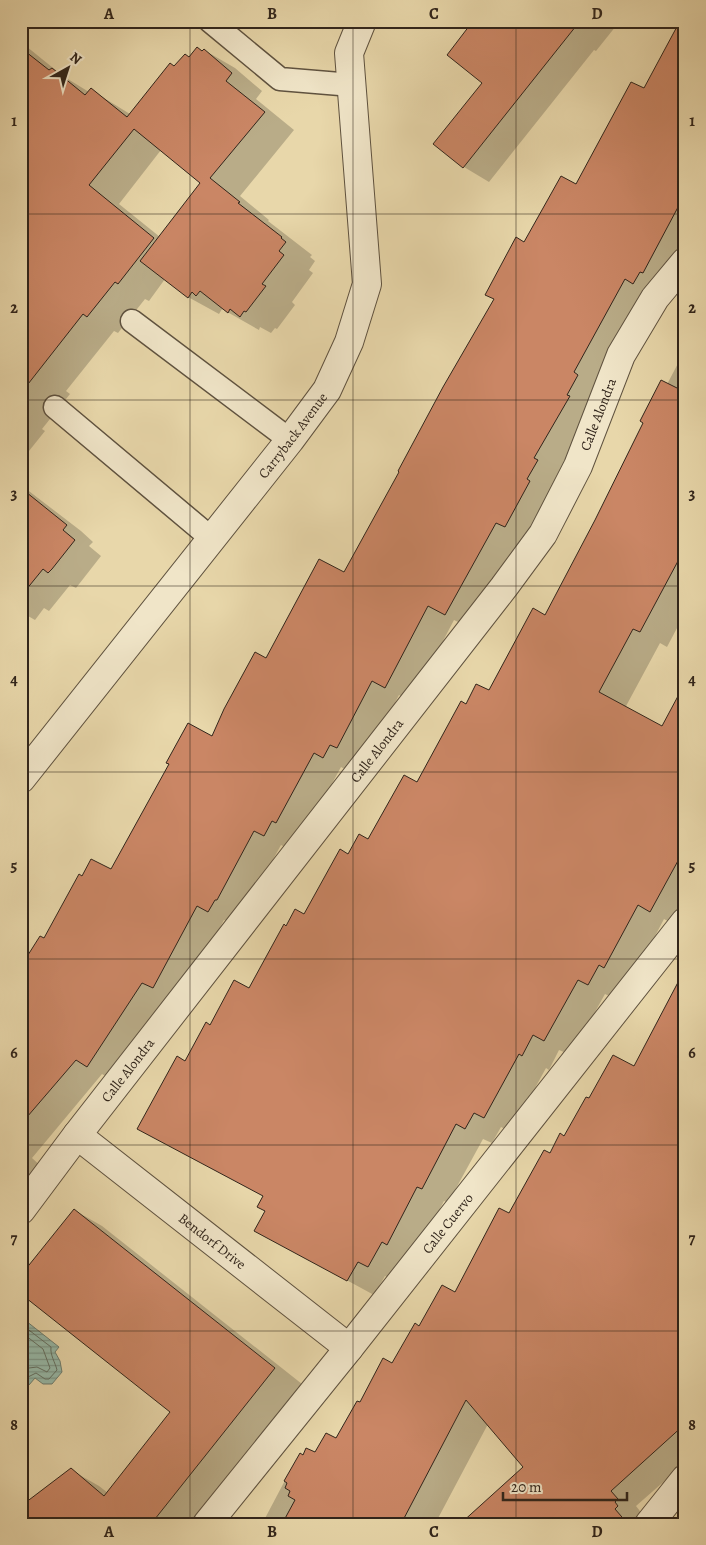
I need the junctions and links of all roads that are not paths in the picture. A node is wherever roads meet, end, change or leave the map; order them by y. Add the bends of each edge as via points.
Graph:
1 (210, 21) edge
2 (362, 21) edge
3 (352, 85) junction
4 (685, 262) edge
5 (132, 321) dead end
6 (56, 407) dead end
7 (290, 440) junction
8 (211, 538) junction
9 (21, 779) edge
10 (685, 922) edge
11 (77, 1135) junction
12 (21, 1210) edge
13 (349, 1348) junction
14 (685, 1479) edge
15 (207, 1524) edge
16 (649, 1524) edge

1 - 3 lane via 280,78
2 - 3 street, Carryback Avenue via 349,53
3 - 7 street, Carryback Avenue via 368,284 349,342 327,390
4 - 11 street, Calle Alondra via 655,298 621,355 578,466 543,534
5 - 7 lane
6 - 8 lane
7 - 8 street, Carryback Avenue
8 - 9 street, Carryback Avenue
10 - 13 street, Calle Cuervo
11 - 12 street, Calle Alondra
11 - 13 street, Bendorf Drive
13 - 15 street, Calle Cuervo
14 - 16 street

